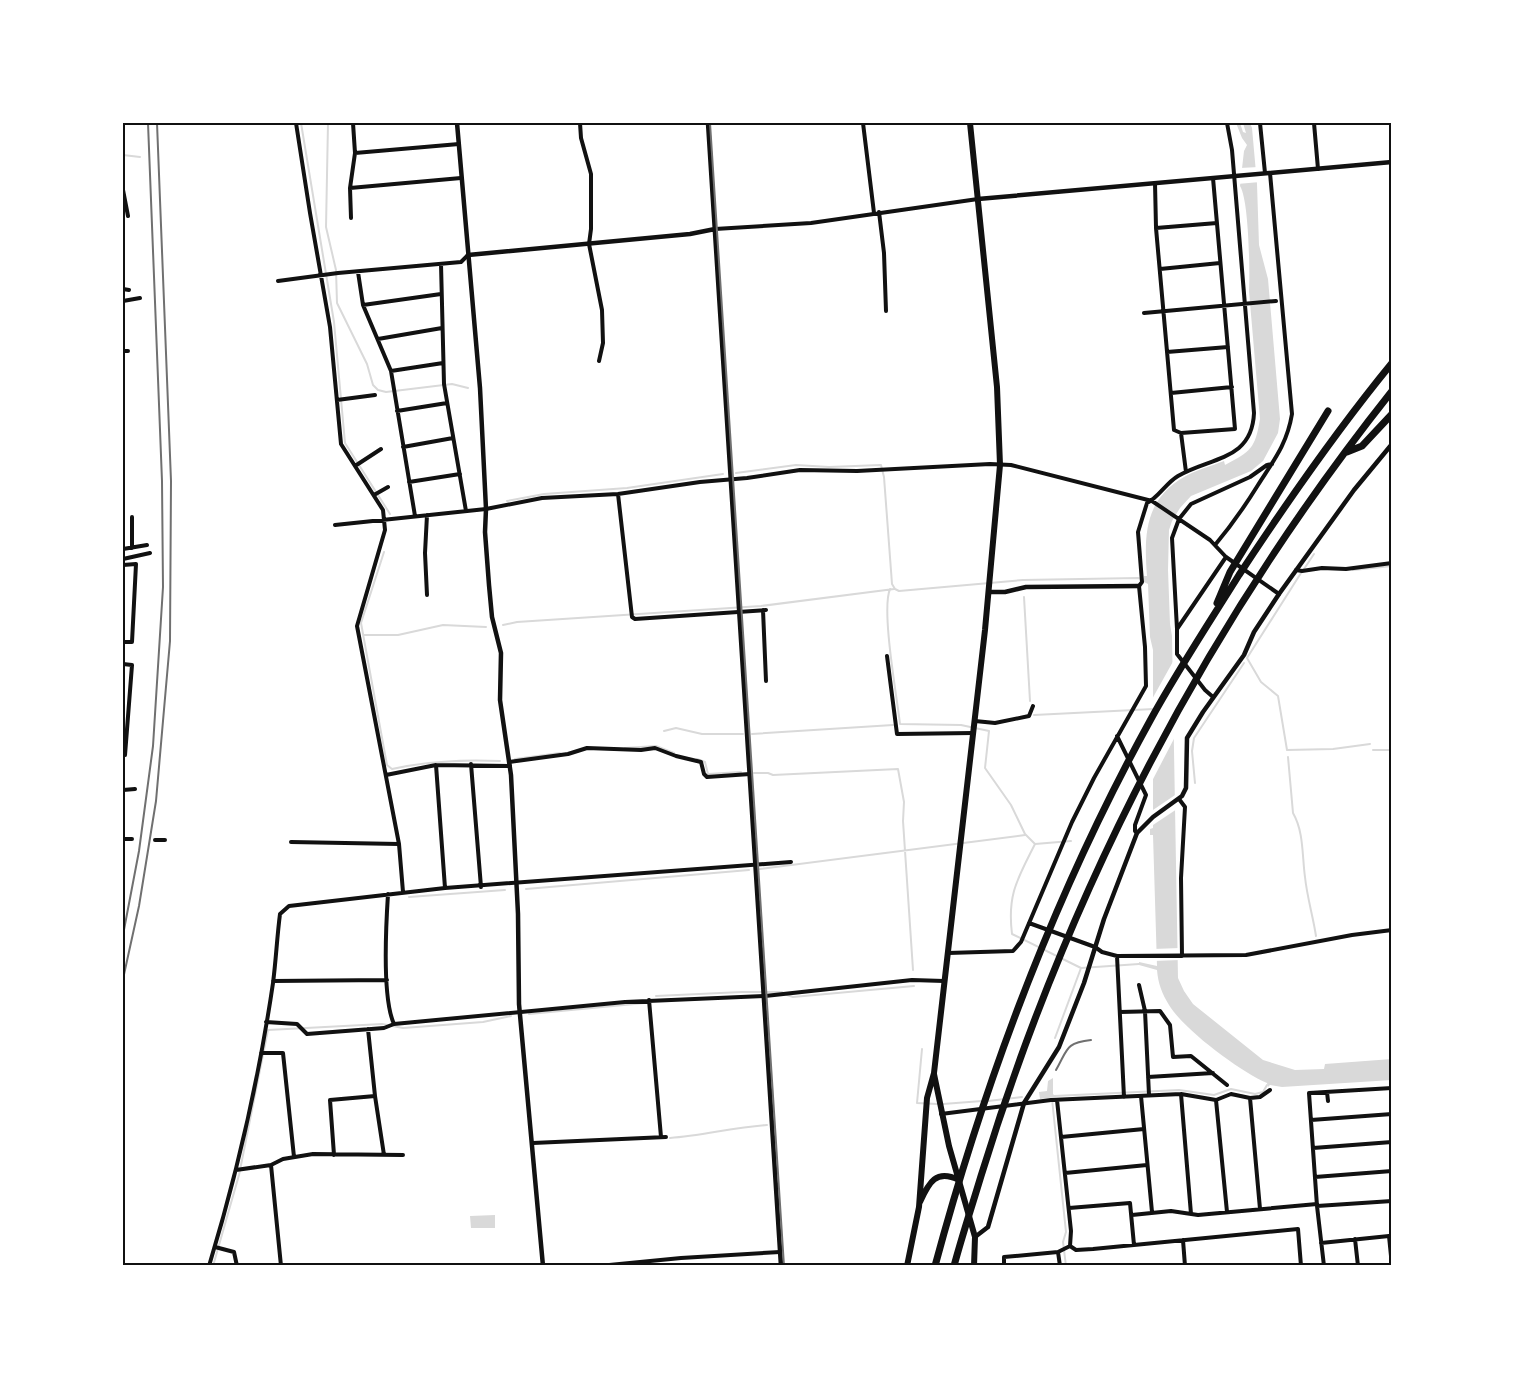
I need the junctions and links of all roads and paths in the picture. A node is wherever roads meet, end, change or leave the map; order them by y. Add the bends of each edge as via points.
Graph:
1 (296, 123) edge
2 (352, 123) edge
3 (457, 123) edge
4 (580, 123) edge
5 (708, 123) edge
6 (862, 123) edge
7 (970, 123) edge
8 (1227, 123) edge
9 (1260, 123) edge
10 (1314, 123) edge
11 (459, 144) junction
12 (355, 153) junction
13 (1392, 162) edge
14 (1318, 169) junction
15 (1266, 173) junction
16 (1235, 176) junction
17 (461, 178) junction
18 (1213, 178) junction
19 (1155, 183) junction
20 (350, 188) junction
21 (123, 190) edge
22 (978, 199) junction
23 (879, 212) junction
24 (874, 213) junction
25 (128, 216) dead end
26 (351, 218) dead end
27 (1217, 223) junction
28 (1156, 228) junction
29 (715, 229) junction
30 (589, 244) junction
31 (468, 255) junction
32 (1220, 263) junction
33 (441, 264) junction
34 (1160, 269) junction
35 (358, 272) junction
36 (321, 276) junction
37 (278, 281) dead end
38 (123, 289) edge
39 (129, 290) dead end
40 (441, 294) junction
41 (140, 298) dead end
42 (123, 301) edge
43 (1276, 301) dead end
44 (1245, 304) junction
45 (363, 305) junction
46 (1224, 305) junction
47 (886, 311) dead end
48 (1164, 311) junction
49 (1144, 313) dead end
50 (442, 328) junction
51 (378, 339) junction
52 (1228, 347) junction
53 (1167, 352) junction
54 (599, 361) dead end
55 (443, 363) junction
56 (1392, 363) edge
57 (391, 371) junction
58 (1232, 387) junction
59 (1392, 391) edge
60 (1171, 393) junction
61 (375, 394) dead end
62 (338, 400) junction
63 (447, 403) junction
64 (397, 411) junction
65 (1328, 411) dead end
66 (1392, 414) edge
67 (1181, 433) junction
68 (453, 438) junction
69 (1392, 444) edge
70 (403, 447) junction
71 (381, 450) dead end
72 (1346, 453) junction
73 (1272, 464) junction
74 (1000, 465) junction
75 (355, 466) junction
76 (1186, 472) junction
77 (460, 474) junction
78 (730, 480) junction
79 (409, 482) junction
80 (388, 487) dead end
81 (618, 494) junction
82 (374, 495) junction
83 (1152, 501) junction
84 (486, 509) junction
85 (466, 511) junction
86 (427, 515) junction
87 (415, 516) junction
88 (132, 517) dead end
89 (1178, 518) junction
90 (384, 519) junction
91 (335, 525) dead end
92 (147, 545) dead end
93 (1215, 545) junction
94 (132, 548) junction
95 (123, 549) edge
96 (150, 553) dead end
97 (1226, 557) junction
98 (123, 559) edge
99 (1392, 563) edge
100 (123, 565) edge
101 (1296, 570) junction
102 (1140, 584) junction
103 (989, 589) junction
104 (1279, 594) junction
105 (427, 595) dead end
106 (740, 607) junction
107 (1208, 624) junction
108 (1177, 628) junction
109 (123, 642) edge
110 (887, 656) dead end
111 (123, 664) edge
112 (766, 681) dead end
113 (123, 691) edge
114 (131, 691) junction
115 (1213, 697) junction
116 (1033, 706) dead end
117 (975, 722) junction
118 (125, 723) edge
119 (974, 734) junction
120 (1117, 736) junction
121 (123, 755) edge
122 (471, 764) junction
123 (510, 764) junction
124 (436, 765) junction
125 (750, 774) junction
126 (386, 775) junction
127 (123, 789) edge
128 (135, 789) dead end
129 (1177, 800) junction
130 (1137, 833) junction
131 (123, 839) edge
132 (132, 839) dead end
133 (154, 840) dead end
134 (165, 840) dead end
135 (291, 842) dead end
136 (399, 844) junction
137 (791, 862) dead end
138 (756, 864) junction
139 (516, 884) junction
140 (481, 886) junction
141 (445, 888) junction
142 (403, 892) junction
143 (388, 894) junction
144 (1029, 923) junction
145 (1392, 930) edge
146 (1095, 947) junction
147 (948, 953) junction
148 (1182, 956) junction
149 (1117, 959) junction
150 (387, 980) junction
151 (273, 981) junction
152 (944, 981) junction
153 (1139, 985) dead end
154 (764, 992) junction
155 (649, 1000) junction
156 (520, 1011) junction
157 (1120, 1011) junction
158 (1145, 1011) junction
159 (266, 1022) junction
160 (390, 1026) junction
161 (369, 1029) junction
162 (261, 1053) junction
163 (934, 1073) junction
164 (1213, 1073) junction
165 (1148, 1077) junction
166 (1227, 1085) dead end
167 (1392, 1088) edge
168 (1270, 1090) dead end
169 (1328, 1092) junction
170 (1181, 1094) junction
171 (1149, 1095) junction
172 (375, 1096) junction
173 (1141, 1096) junction
174 (1124, 1097) junction
175 (1250, 1098) junction
176 (1054, 1100) junction
177 (1216, 1100) junction
178 (1328, 1101) dead end
179 (1024, 1103) junction
180 (940, 1107) junction
181 (1392, 1114) edge
182 (1311, 1120) junction
183 (1144, 1129) junction
184 (1061, 1137) junction
185 (1392, 1142) edge
186 (533, 1143) junction
187 (1313, 1148) junction
188 (334, 1155) junction
189 (384, 1155) junction
190 (404, 1155) dead end
191 (294, 1157) junction
192 (272, 1165) junction
193 (1147, 1165) junction
194 (235, 1170) junction
195 (1392, 1171) edge
196 (1065, 1173) junction
197 (1315, 1178) junction
198 (958, 1180) junction
199 (1392, 1201) edge
200 (919, 1205) junction
201 (1317, 1205) junction
202 (1069, 1208) junction
203 (1260, 1209) junction
204 (1152, 1212) junction
205 (1227, 1213) junction
206 (1191, 1214) junction
207 (1132, 1215) junction
208 (975, 1237) junction
209 (1356, 1239) junction
210 (1183, 1240) junction
211 (1321, 1244) junction
212 (1134, 1245) junction
213 (215, 1246) junction
214 (1068, 1247) junction
215 (780, 1252) junction
216 (1060, 1252) junction
217 (209, 1266) edge
218 (237, 1266) edge
219 (281, 1266) edge
220 (543, 1266) edge
221 (599, 1266) edge
222 (781, 1266) edge
223 (908, 1266) edge
224 (935, 1266) edge
225 (954, 1266) edge
226 (974, 1266) edge
227 (1004, 1266) edge
228 (1060, 1266) edge
229 (1185, 1266) edge
230 (1301, 1266) edge
231 (1324, 1266) edge
232 (1358, 1266) edge
233 (1392, 1266) edge

1 - 36 street
2 - 12 street
3 - 11 street
4 - 30 street via 591,174
5 - 29 street
6 - 24 street
7 - 22 highway
8 - 16 street
9 - 15 street
10 - 14 street
11 - 12 street
11 - 17 street
12 - 20 street
13 - 14 street
14 - 15 street
15 - 16 street
15 - 73 street via 1292,414 1289,431
16 - 18 street
16 - 44 street
17 - 20 street
17 - 31 street
18 - 19 street
18 - 27 street
19 - 22 street
19 - 28 street
20 - 26 street
21 - 25 street
22 - 23 street
22 - 74 highway via 997,387
23 - 24 street
23 - 47 street
24 - 29 street via 801,224
27 - 28 street
27 - 32 street
28 - 34 street
29 - 30 street
29 - 78 street
30 - 31 street
30 - 54 street via 602,310
31 - 33 street via 461,262
31 - 84 street
32 - 34 street
32 - 46 street
33 - 35 street
33 - 40 street
34 - 48 street
35 - 36 street
35 - 45 street
36 - 37 street
36 - 62 street
38 - 39 street
40 - 45 street
40 - 50 street
41 - 42 street
43 - 44 street
44 - 46 street
44 - 76 street via 1253,427 1248,439 1232,454
45 - 51 street
46 - 48 street
46 - 52 street
48 - 49 street
48 - 53 street
50 - 51 street
50 - 55 street
51 - 57 street
52 - 53 street
52 - 58 street
53 - 60 street
55 - 57 street
55 - 63 street
56 - 107 highway via 1285,504
57 - 64 street
58 - 60 street
58 - 67 street via 1235,429
59 - 72 highway
60 - 67 street via 1174,430
61 - 62 street
62 - 75 street via 341,444
63 - 64 street
63 - 68 street
64 - 70 street
65 - 107 highway via 1230,572
66 - 72 highway via 1362,446
67 - 76 street
68 - 70 street
68 - 77 street
69 - 101 street
70 - 79 street
71 - 75 street
72 - 225 highway via 1299,516 1197,675 1097,869 1059,955 1005,1097
73 - 89 street via 1191,504
73 - 93 street via 1233,525
74 - 78 street via 800,470
74 - 83 street
74 - 103 highway
75 - 82 street
76 - 83 street via 1167,483
77 - 79 street
77 - 85 street
78 - 81 street
78 - 106 street
79 - 87 street
80 - 82 street
81 - 84 street via 542,498
81 - 106 street via 631,615 635,619
82 - 90 street
83 - 89 street
83 - 102 street via 1147,503 1138,532
84 - 85 street
84 - 123 street via 492,617 501,652 500,708
85 - 86 street
86 - 87 street
86 - 105 street
87 - 90 street
88 - 94 street
89 - 93 street
89 - 108 street via 1172,538
90 - 91 street
90 - 126 street via 385,530 357,626
92 - 94 street
93 - 97 street
94 - 95 street
96 - 98 street
97 - 104 street
97 - 108 street
99 - 101 street
100 - 109 street via 136,564 132,642
101 - 104 street
102 - 103 street via 1026,586 1005,592
102 - 120 street via 1146,686
103 - 117 highway
104 - 115 street via 1244,655
106 - 112 street via 765,610
106 - 125 street
107 - 224 highway via 1125,768 1053,922 982,1109
108 - 115 street via 1177,654
110 - 119 street via 897,734
111 - 114 street via 132,665
113 - 114 street
114 - 118 street
115 - 129 street via 1187,738 1186,788
116 - 117 street via 1029,716 995,723
117 - 119 highway
118 - 121 street
119 - 147 highway
120 - 130 street via 1146,795 1135,825
120 - 144 street via 1065,838
122 - 123 street
122 - 124 street
122 - 140 street
123 - 125 street via 587,748 655,748 701,762 708,777
123 - 139 street
124 - 126 street
124 - 141 street
125 - 138 street
126 - 136 street
127 - 128 street
129 - 130 street
129 - 148 street via 1185,807
130 - 146 street
131 - 132 street
133 - 134 street
135 - 136 street
136 - 142 street
137 - 138 street
138 - 139 street
138 - 154 street
139 - 140 street
139 - 156 street
140 - 141 street
141 - 142 street
142 - 143 street
143 - 150 street
143 - 151 street via 289,906 280,914
144 - 146 street
144 - 147 street via 1013,951
145 - 148 street via 1246,955
146 - 149 street
146 - 179 street via 1059,1047
147 - 152 highway
148 - 149 street
149 - 157 street
150 - 151 street
150 - 160 street
151 - 159 street
152 - 154 street via 912,980 783,994
152 - 163 highway
153 - 158 street
154 - 155 street
154 - 215 street
155 - 156 street
155 - 186 street via 663,1137
156 - 160 street
156 - 186 street
157 - 158 street
157 - 174 street
158 - 164 street via 1160,1011 1170,1025 1173,1057 1191,1056
158 - 165 street
159 - 161 street via 297,1024 308,1034
159 - 162 street
160 - 161 street
161 - 172 street
162 - 191 street via 284,1053
162 - 194 street
163 - 180 highway
163 - 200 highway via 927,1098
164 - 165 street
164 - 166 street
165 - 171 street
167 - 169 street
168 - 175 street
169 - 178 street
169 - 182 street via 1309,1093
170 - 171 street
170 - 177 street
170 - 206 street
171 - 173 street
172 - 188 street via 330,1100
172 - 189 street
173 - 174 street
173 - 183 street
174 - 176 street
175 - 177 street via 1231,1094
175 - 203 street
176 - 179 street
176 - 184 street
177 - 205 street
179 - 180 street
179 - 208 street via 988,1227
180 - 198 highway
181 - 182 street
182 - 187 street
183 - 184 street
183 - 193 street
184 - 196 street
185 - 187 street
186 - 220 street
187 - 197 street
188 - 189 street
188 - 191 street
189 - 190 street
191 - 192 street
192 - 194 street
192 - 219 street
193 - 196 street
193 - 204 street
194 - 213 street
195 - 197 street
196 - 202 street
197 - 201 street
198 - 200 highway via 939,1176 927,1187
198 - 208 highway
199 - 201 street
200 - 223 highway
201 - 203 street
201 - 211 street
202 - 207 street via 1130,1203
202 - 214 street
203 - 205 street
204 - 206 street
204 - 207 street
205 - 206 street
207 - 212 street
208 - 226 highway
209 - 211 street
209 - 232 street
209 - 233 street via 1389,1236
210 - 212 street
210 - 229 street
210 - 230 street via 1298,1229
211 - 231 street
212 - 214 street via 1076,1250
213 - 217 street
213 - 218 street via 234,1252
214 - 216 street
215 - 221 street
215 - 222 street
216 - 227 street via 1004,1257
216 - 228 street

